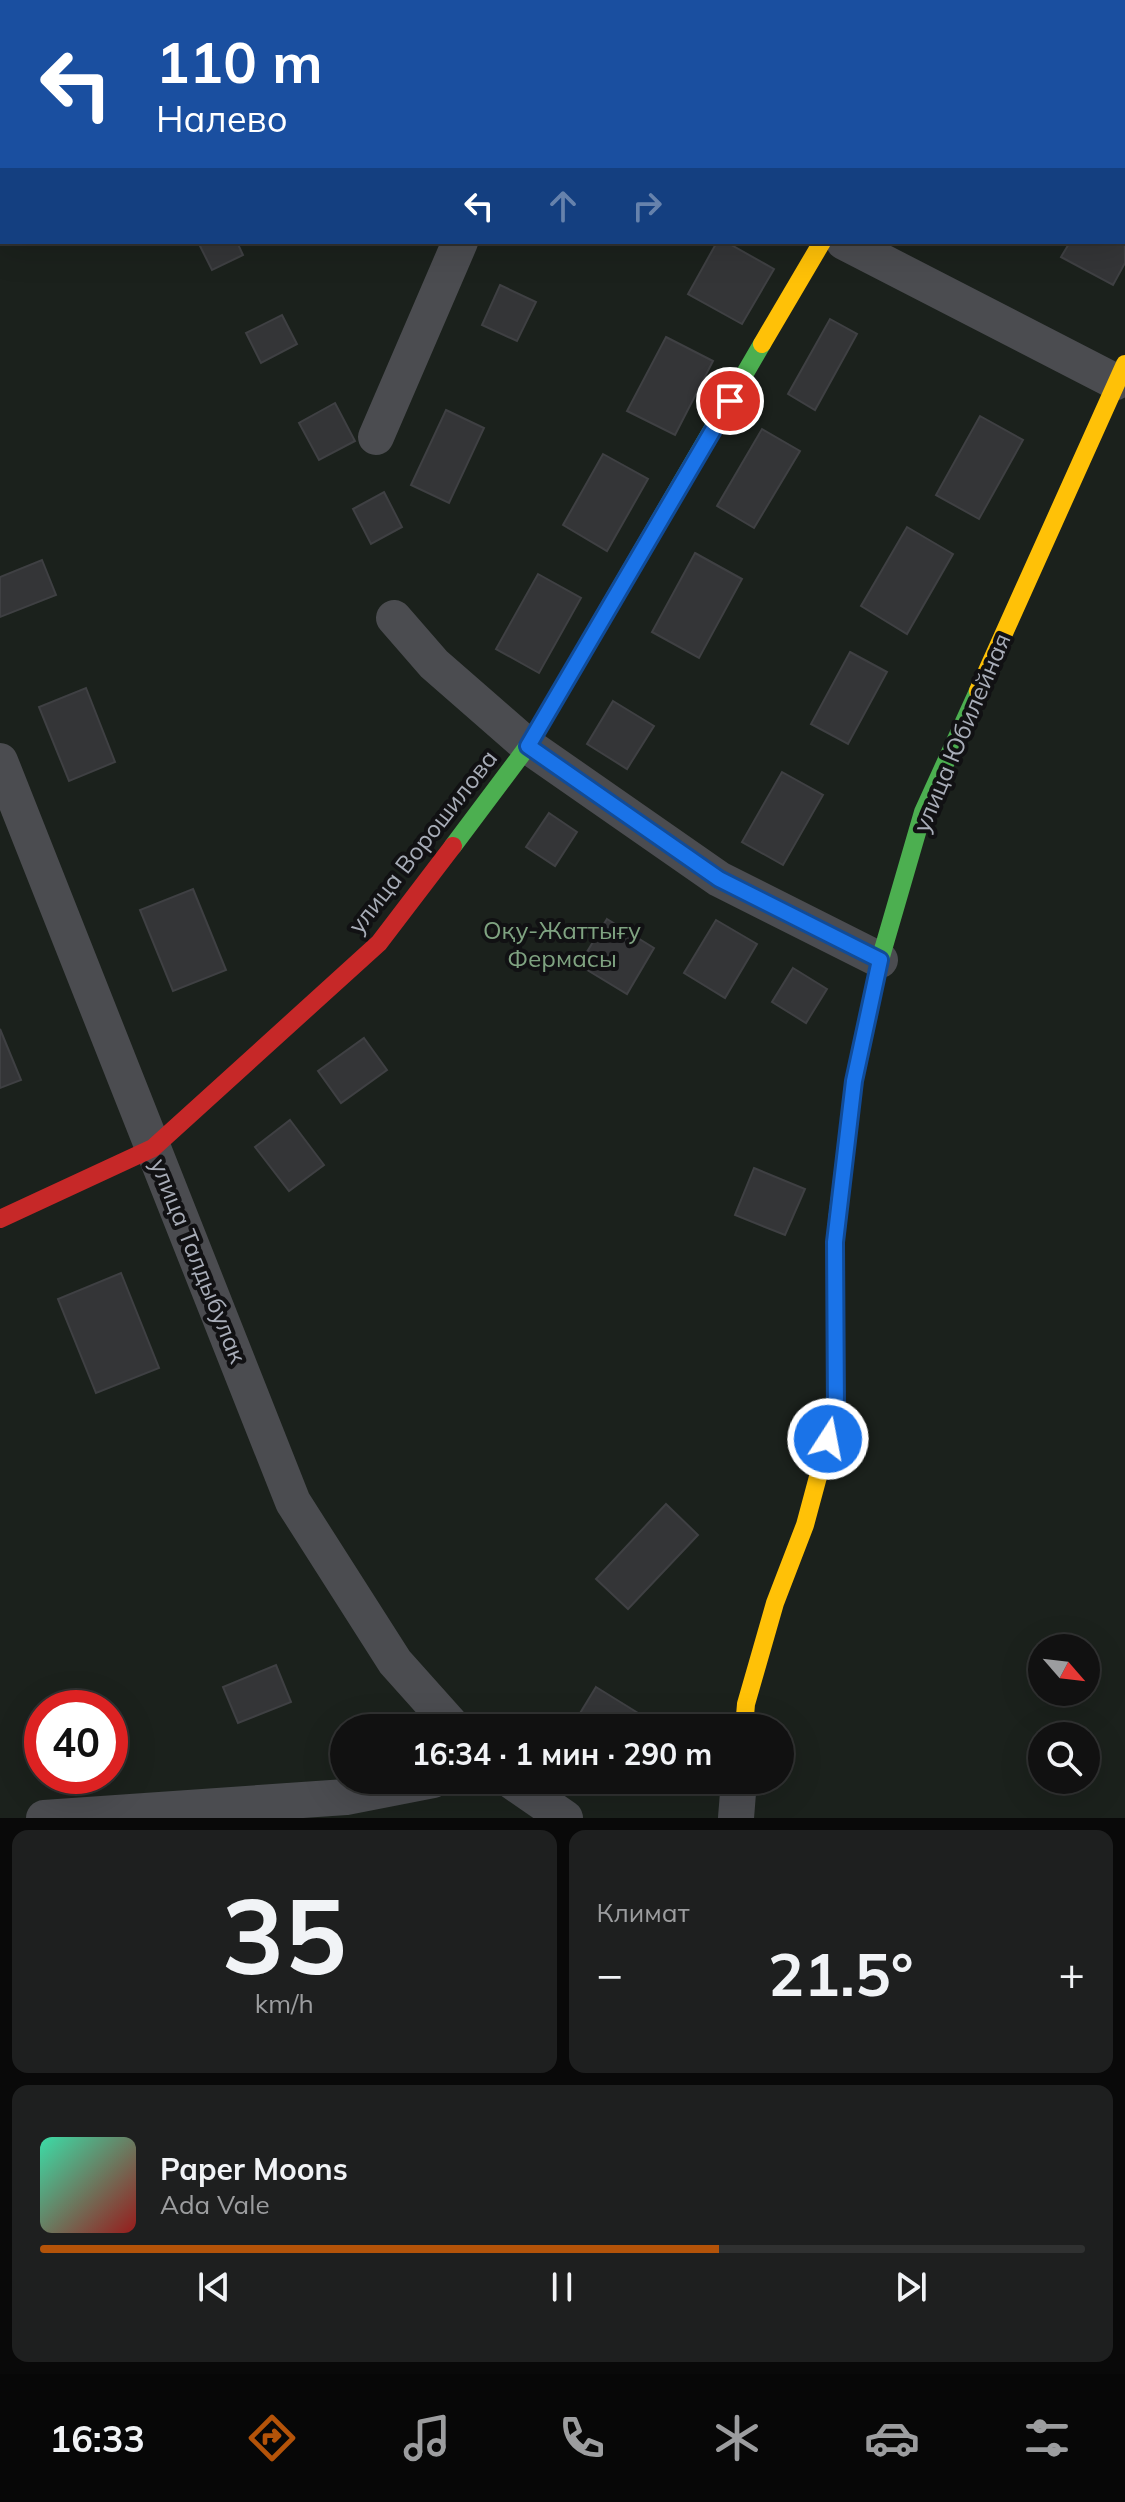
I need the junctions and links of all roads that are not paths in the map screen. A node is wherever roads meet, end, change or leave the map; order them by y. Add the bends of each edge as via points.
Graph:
1 (459, 244) edge
2 (821, 244) edge
3 (848, 244) edge
4 (1120, 373) edge
5 (376, 437) dead end
6 (394, 618) dead end
7 (528, 746) junction
8 (0, 761) edge
9 (880, 960) junction
10 (153, 1148) junction
11 (0, 1219) edge
12 (441, 1714) edge
13 (745, 1714) edge
14 (361, 1794) edge
15 (530, 1794) edge
16 (738, 1794) edge
17 (44, 1818) edge
18 (565, 1818) edge
19 (736, 1818) edge

1 - 5 street
2 - 7 street, улица Ворошилова
3 - 4 street
4 - 9 street, улица Юбилейная via 923,812
6 - 7 street via 434,664
7 - 9 street via 719,879
7 - 10 street, улица Ворошилова via 379,943
8 - 10 street, улица Талдыбулак
9 - 13 street, улица Юбилейная via 854,1081 835,1242 836,1410
10 - 11 street, улица Ворошилова
10 - 12 street, улица Талдыбулак via 293,1502 395,1662
14 - 17 street
15 - 18 street
16 - 19 street

